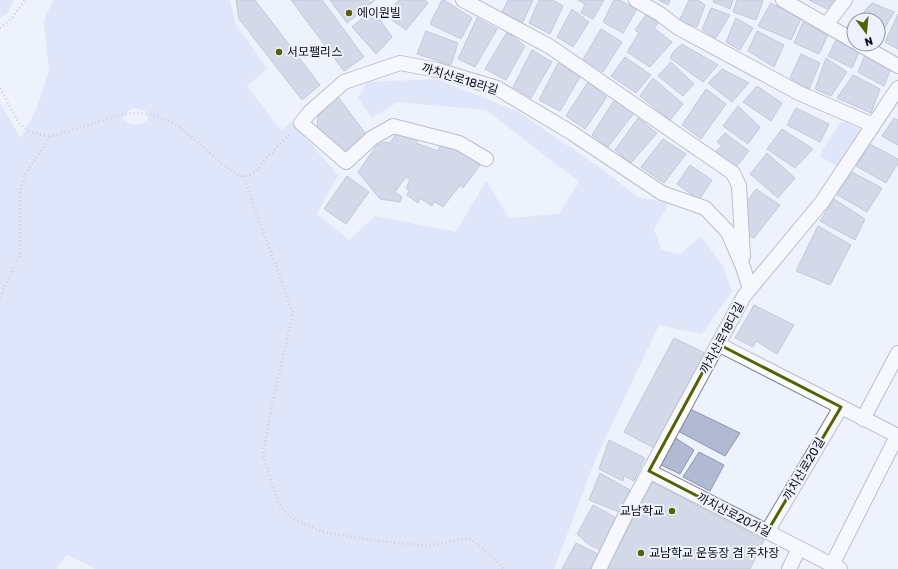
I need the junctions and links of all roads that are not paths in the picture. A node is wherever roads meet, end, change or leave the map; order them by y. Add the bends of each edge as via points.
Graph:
1 (463, 0) edge
2 (636, 0) edge
3 (783, 0) edge
4 (845, 0) edge
5 (826, 25) junction
6 (846, 36) edge
7 (873, 52) edge
8 (898, 66) edge
9 (898, 88) edge
10 (873, 125) junction
11 (486, 159) dead end
12 (743, 267) junction
13 (750, 289) junction
14 (718, 344) junction
15 (898, 353) edge
16 (841, 407) junction
17 (863, 419) junction
18 (898, 436) edge
19 (649, 471) junction
20 (768, 532) junction
21 (799, 548) junction
22 (836, 567) edge
23 (599, 569) edge
24 (789, 569) edge

1 - 12 street, 까치산로18라길 via 549,46 733,173 739,186
2 - 10 street via 677,27 799,93
3 - 5 street
4 - 5 street
5 - 6 street
7 - 8 street
9 - 10 street, 까치산로18다길
10 - 13 street, 까치산로18다길 via 822,202
11 - 12 street, 까치산로18라길 via 459,143 393,126 372,138 346,162 301,123 344,82 400,63 438,70 497,88 572,133 662,193 705,208 728,232
12 - 13 street, 까치산로18라길
13 - 14 street, 까치산로18다길
14 - 16 street
14 - 19 street, 까치산로18다길
15 - 17 street
16 - 17 street
16 - 20 street, 까치산로20길
17 - 18 street
18 - 22 street
19 - 20 street, 까치산로20가길
19 - 23 street, 까치산로18다길
20 - 21 street, 까치산로20가길
21 - 22 street, 까치산로20가길
21 - 24 street

